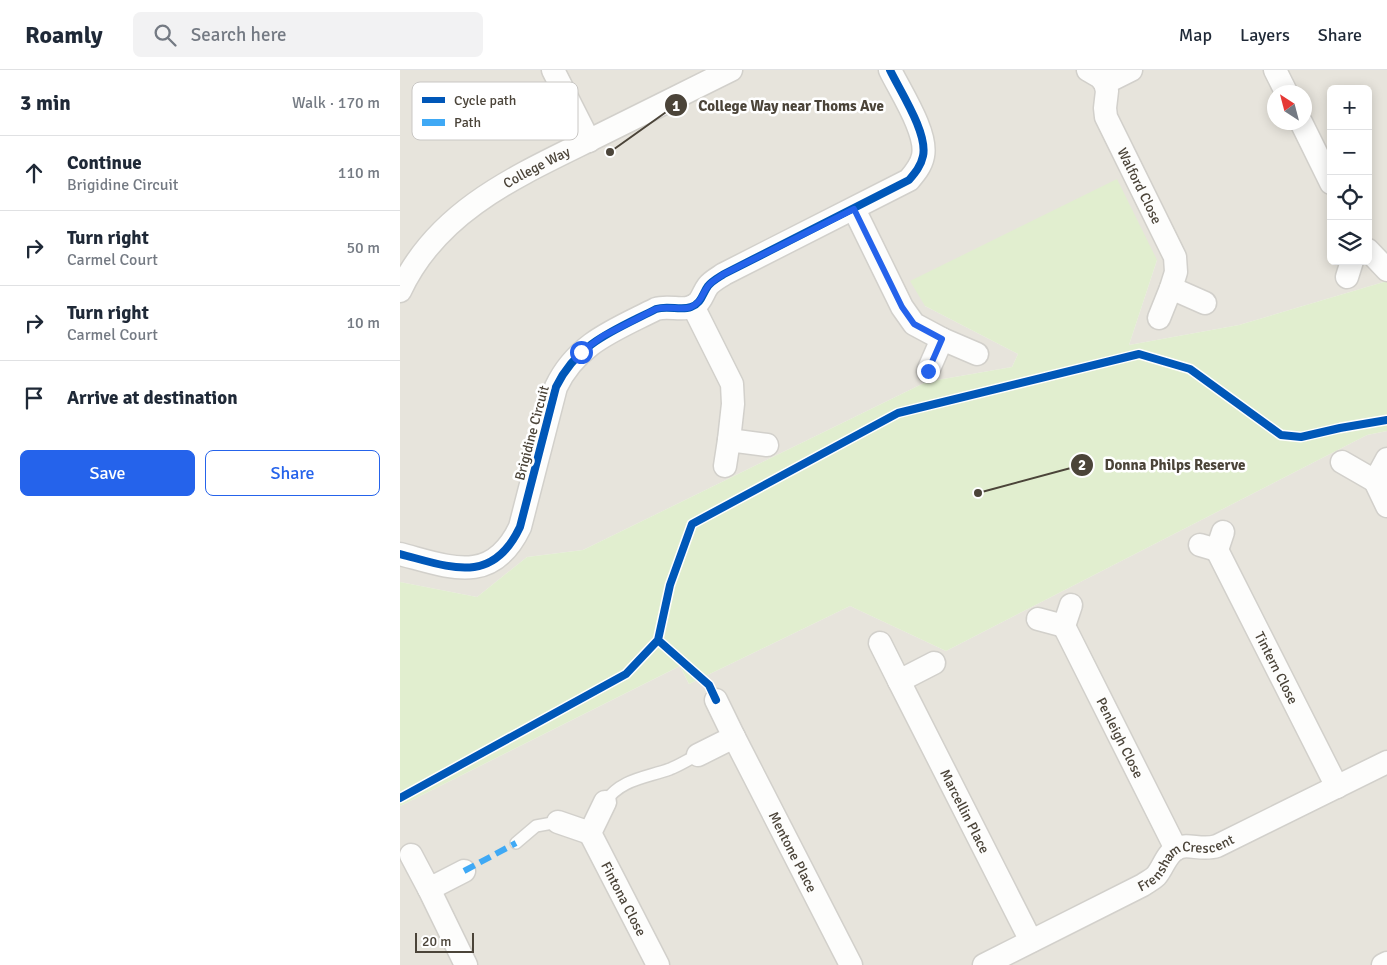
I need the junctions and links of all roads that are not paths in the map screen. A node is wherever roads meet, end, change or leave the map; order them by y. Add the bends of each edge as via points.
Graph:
1 (553, 70) edge
2 (731, 70) edge
3 (890, 70) edge
4 (1131, 70) edge
5 (1274, 70) edge
6 (1097, 77) edge
7 (559, 82) edge
8 (1282, 85) edge
9 (578, 121) edge
10 (1305, 130) edge
11 (588, 141) junction
12 (1327, 175) edge
13 (854, 209) junction
14 (1372, 254) edge
15 (1387, 270) edge
16 (1170, 288) junction
17 (400, 291) edge
18 (1205, 303) dead end
19 (693, 306) junction
20 (1159, 318) dead end
21 (942, 339) junction
22 (976, 354) dead end
23 (928, 371) dead end
24 (729, 440) junction
25 (766, 445) dead end
26 (1387, 459) edge
27 (1342, 462) dead end
28 (725, 466) dead end
29 (1375, 481) junction
30 (1387, 506) edge
31 (1213, 542) dead end
32 (400, 554) edge
33 (1071, 605) dead end
34 (1038, 619) dead end
35 (1064, 626) junction
36 (880, 643) dead end
37 (934, 663) dead end
38 (899, 681) junction
39 (716, 700) dead end
40 (734, 737) junction
41 (698, 755) joint
42 (1387, 762) edge
43 (1337, 787) junction
44 (605, 802) joint
45 (558, 822) joint
46 (590, 833) junction
47 (516, 842) dead end
48 (1176, 849) junction
49 (411, 856) dead end
50 (464, 871) dead end
51 (429, 888) junction
52 (1031, 941) junction
53 (1387, 963) edge
54 (466, 965) edge
55 (658, 965) edge
56 (850, 965) edge
57 (984, 965) edge
58 (1383, 965) edge

1 - 7 street
2 - 11 street, College Way
3 - 13 street via 917,124 924,146 923,156 909,180
4 - 6 street
5 - 8 street
6 - 16 street, Walford Close via 1106,91 1106,117 1175,258 1176,272
9 - 11 street
10 - 12 street
11 - 17 street, College Way via 502,186 465,210 434,238
13 - 19 street via 724,274 709,284 702,299
13 - 21 street via 905,312 914,324
14 - 15 street
16 - 18 street
16 - 20 street, Walford Close
19 - 24 street via 732,384
19 - 32 street, Brigidine Circuit via 664,306 597,339 562,374 552,400 520,527 500,555 464,569
21 - 22 street
21 - 23 street
24 - 25 street
24 - 28 street
26 - 29 street
27 - 29 street
29 - 30 street
31 - 43 street, Tintern Close
33 - 35 street
34 - 35 street
35 - 48 street, Penleigh Close
36 - 38 street, Marcellin Place
37 - 38 street
38 - 52 street, Marcellin Place
39 - 40 street, Mentone Place
40 - 41 street
40 - 56 street, Mentone Place
41 - 44 lane via 618,788
42 - 43 street, Frensham Crescent
43 - 48 street, Frensham Crescent via 1217,846
44 - 46 street
45 - 46 street
45 - 47 lane via 536,826
46 - 55 street, Fintona Close
48 - 52 street, Frensham Crescent via 1150,881
49 - 51 street
50 - 51 street
51 - 54 street
52 - 57 street, Frensham Crescent
53 - 58 street

